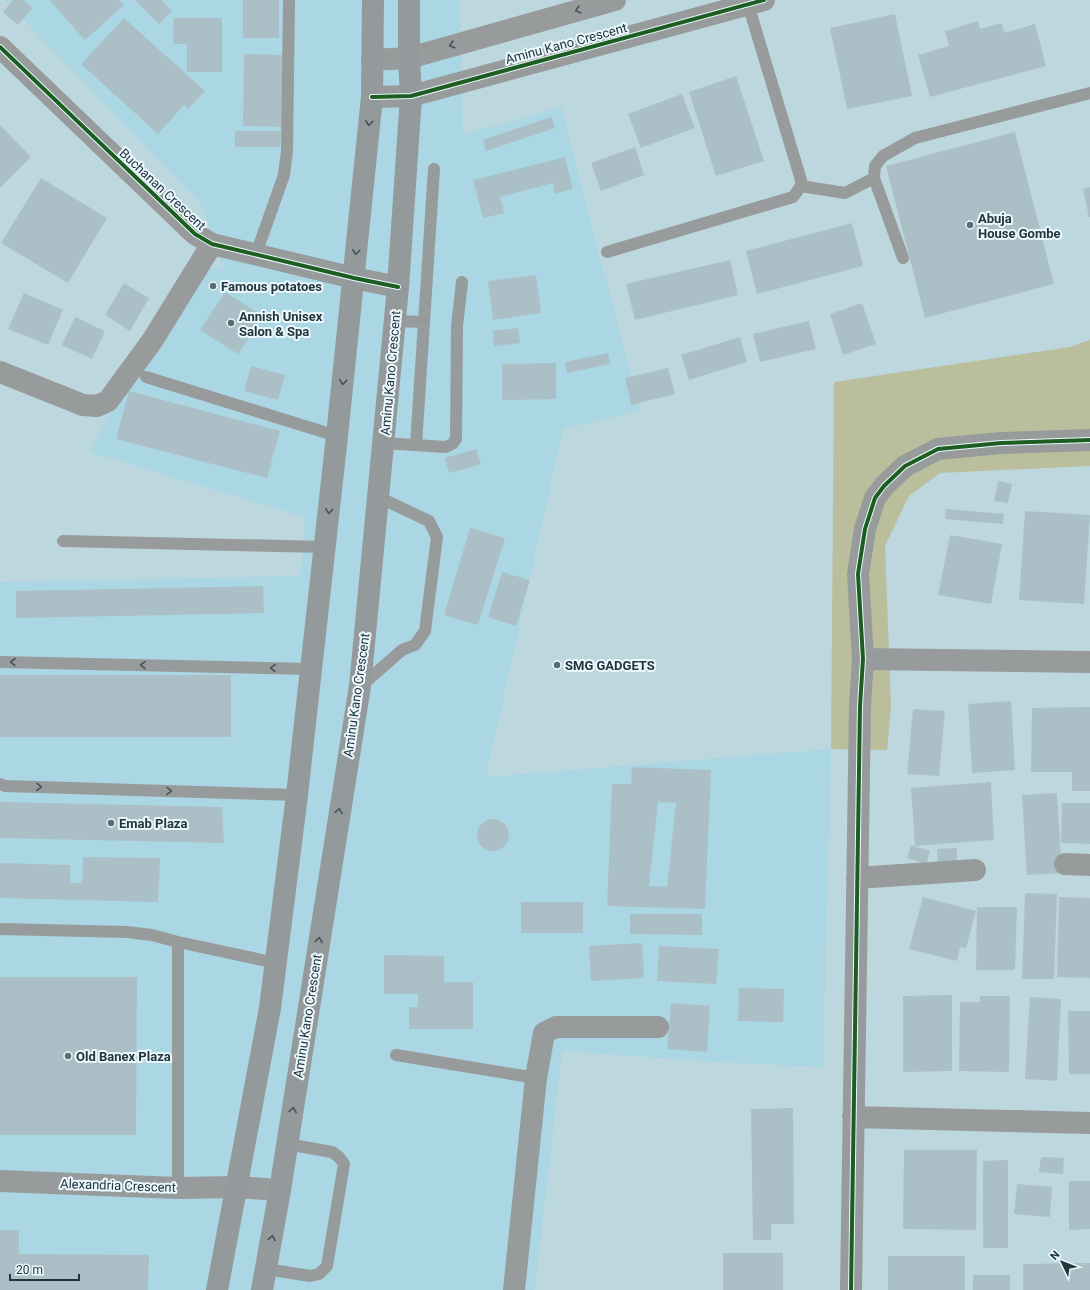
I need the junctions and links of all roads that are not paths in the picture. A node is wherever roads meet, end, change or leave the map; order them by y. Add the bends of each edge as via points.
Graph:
1 (289, 0) edge
2 (373, 0) edge
3 (409, 0) edge
4 (615, 0) edge
5 (756, 2) edge
6 (409, 58) junction
7 (4, 59) edge
8 (372, 60) junction
9 (1090, 93) edge
10 (411, 96) junction
11 (372, 97) junction
12 (434, 170) dead end
13 (874, 178) junction
14 (801, 186) junction
15 (212, 244) junction
16 (607, 252) dead end
17 (256, 254) junction
18 (903, 258) dead end
19 (354, 278) junction
20 (462, 282) dead end
21 (398, 286) junction
22 (394, 321) junction
23 (424, 322) junction
24 (0, 372) edge
25 (146, 377) dead end
26 (337, 436) junction
27 (1090, 440) edge
28 (383, 443) junction
29 (416, 445) junction
30 (378, 497) junction
31 (63, 541) dead end
32 (325, 547) junction
33 (863, 659) junction
34 (0, 662) edge
35 (1090, 662) edge
36 (312, 669) junction
37 (360, 686) junction
38 (0, 784) edge
39 (297, 796) junction
40 (1065, 864) dead end
41 (1090, 864) edge
42 (975, 870) dead end
43 (857, 878) junction
44 (0, 929) edge
45 (178, 942) junction
46 (276, 963) junction
47 (658, 1027) dead end
48 (396, 1055) dead end
49 (536, 1078) junction
50 (854, 1117) junction
51 (1090, 1123) edge
52 (287, 1144) junction
53 (0, 1181) edge
54 (236, 1187) junction
55 (178, 1188) junction
56 (280, 1190) junction
57 (266, 1269) junction
58 (217, 1290) edge
59 (262, 1290) edge
60 (514, 1290) edge
61 (850, 1290) edge

1 - 17 lane via 287,151 284,175
2 - 8 main road
3 - 6 main road, Aminu Kano Crescent
4 -> 6 street
5 - 10 street, Aminu Kano Crescent
5 - 14 lane
6 - 8 street
6 - 10 main road, Aminu Kano Crescent
7 - 15 street, Buchanan Crescent via 195,234
8 - 11 main road
9 - 13 lane via 915,138 883,156 875,166
10 - 11 street, Aminu Kano Crescent
10 - 21 main road, Aminu Kano Crescent
11 -> 19 main road
12 - 23 lane
13 - 14 lane via 845,193
13 - 18 lane
14 - 16 lane via 793,197
15 - 17 street, Buchanan Crescent
15 - 24 street via 152,341 108,401 97,406 83,405
17 - 19 street, Buchanan Crescent
19 - 21 street, Buchanan Crescent
19 -> 26 main road
20 - 29 lane via 457,326 456,439 446,447
21 - 22 main road, Aminu Kano Crescent
22 - 23 lane
22 - 28 main road, Aminu Kano Crescent
23 - 29 lane
25 - 26 lane
26 -> 32 main road
27 - 33 street via 1001,443 938,449 905,466 884,486 875,498 865,529 858,574
28 - 29 lane
28 - 30 main road, Aminu Kano Crescent
30 - 37 main road, Aminu Kano Crescent
30 - 37 lane via 429,521 437,537 425,631 415,645 402,650
31 - 32 lane
32 - 36 main road
33 - 35 street
33 - 43 street
36 -> 34 lane
36 - 39 main road
52 -> 37 main road, Aminu Kano Crescent
38 -> 39 lane
39 - 46 main road
40 - 41 street
42 - 43 street
43 - 50 street
44 - 45 lane via 127,932 152,934
45 - 46 lane
45 - 55 lane
46 - 54 main road via 270,1008
47 - 49 street via 556,1027 544,1033
48 - 49 lane
49 - 60 street
50 - 51 street
50 - 61 street
52 - 56 main road, Aminu Kano Crescent
52 - 57 lane via 332,1152 344,1164 327,1266 319,1274 310,1276
53 - 55 street, Alexandria Crescent
54 - 55 street, Alexandria Crescent
54 - 56 street, Alexandria Crescent
54 - 58 main road
57 -> 56 main road, Aminu Kano Crescent
57 - 59 main road, Aminu Kano Crescent

